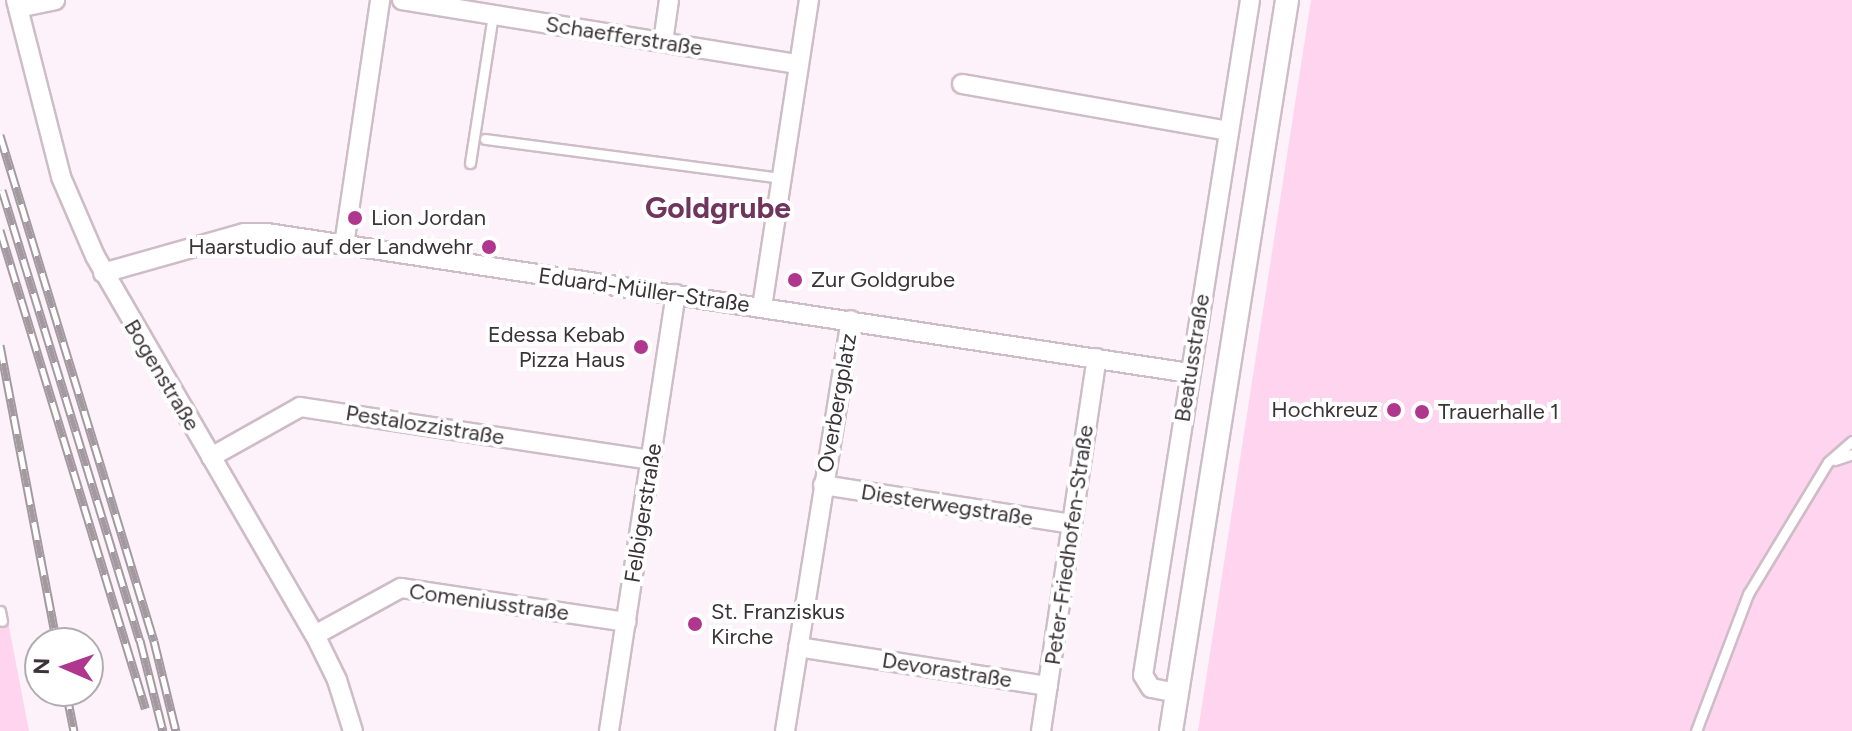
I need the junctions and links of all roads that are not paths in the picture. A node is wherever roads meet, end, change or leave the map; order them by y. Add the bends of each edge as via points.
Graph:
1 (55, 0) edge
2 (380, 0) edge
3 (402, 0) edge
4 (669, 0) edge
5 (809, 0) edge
6 (1250, 0) edge
7 (1287, 0) edge
8 (17, 4) edge
9 (517, 9) edge
10 (493, 15) junction
11 (663, 42) junction
12 (799, 64) junction
13 (962, 84) dead end
14 (1229, 131) junction
15 (485, 139) dead end
16 (470, 163) dead end
17 (781, 178) junction
18 (344, 245) junction
19 (103, 273) junction
20 (676, 294) junction
21 (762, 307) junction
22 (851, 320) junction
23 (1097, 358) junction
24 (1189, 373) junction
25 (1852, 441) edge
26 (1852, 454) edge
27 (211, 457) junction
28 (651, 460) junction
29 (1828, 462) junction
30 (823, 485) junction
31 (1072, 524) junction
32 (626, 622) junction
33 (315, 635) junction
34 (798, 647) junction
35 (1048, 686) junction
36 (1177, 693) junction
37 (353, 731) edge
38 (609, 731) edge
39 (785, 731) edge
40 (1041, 731) edge
41 (1171, 731) edge
42 (1696, 731) edge

1 - 8 street
2 - 18 street
3 - 10 street, Schaefferstraße
4 - 11 street
5 - 12 street
6 - 14 street, Beatusstraße
7 - 36 street, Beatusstraße
8 - 19 street, Bogenstraße via 61,177
9 - 10 street, Schaefferstraße
9 - 11 street, Schaefferstraße
10 - 16 lane
11 - 12 street, Schaefferstraße
12 - 17 street
13 - 14 street
14 - 24 street, Beatusstraße
15 - 17 lane
17 - 21 street
18 - 19 street, Eduard-Müller-Straße via 244,233
18 - 20 street, Eduard-Müller-Straße
19 - 27 street, Bogenstraße
20 - 21 street, Eduard-Müller-Straße
20 - 28 street, Felbigerstraße
21 - 22 street, Eduard-Müller-Straße
22 - 23 street, Eduard-Müller-Straße
22 - 30 street, Overbergplatz
23 - 24 street, Eduard-Müller-Straße
23 - 31 street, Peter-Friedhofen-Straße
24 - 36 street, Beatusstraße via 1143,675 1151,688
25 - 29 lane
26 - 29 lane
27 - 28 street, Pestalozzistraße via 300,407
27 - 33 street, Bogenstraße
28 - 32 street, Felbigerstraße
29 - 42 lane via 1748,594
30 - 31 street, Diesterwegstraße
30 - 34 street, Overbergplatz
31 - 35 street, Peter-Friedhofen-Straße
32 - 33 street, Comeniusstraße via 401,588
32 - 38 street, Felbigerstraße
33 - 37 street, Bogenstraße
34 - 35 street, Devorastraße
34 - 39 street, Overbergplatz
35 - 40 street, Peter-Friedhofen-Straße
36 - 41 street, Beatusstraße

